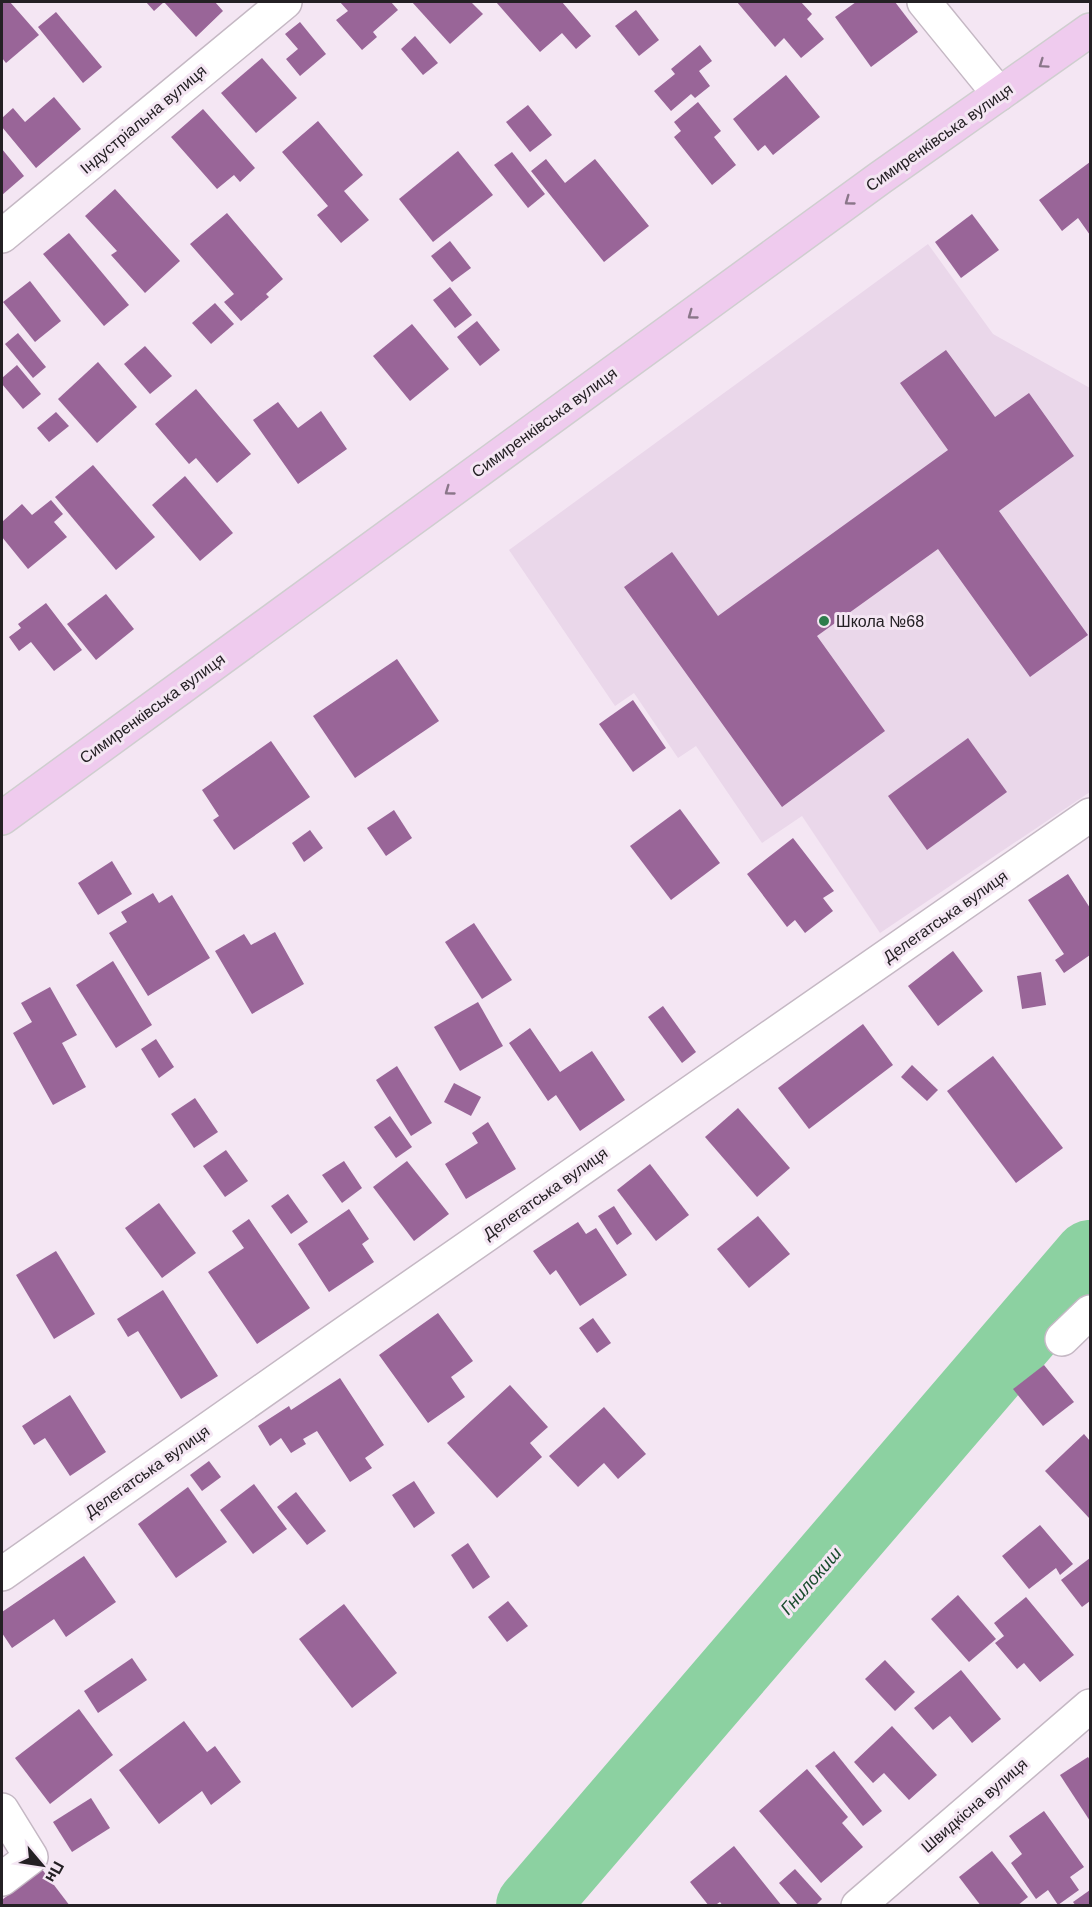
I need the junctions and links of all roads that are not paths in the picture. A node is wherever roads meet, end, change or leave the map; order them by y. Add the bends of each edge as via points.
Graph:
1 (285, 2) edge
2 (924, 2) edge
3 (1090, 30) edge
4 (999, 94) junction
5 (2, 236) edge
6 (1090, 815) edge
7 (2, 818) edge
8 (1090, 1312) edge
9 (1062, 1338) dead end
10 (2, 1574) edge
11 (1090, 1706) edge
12 (2, 1810) edge
13 (2, 1878) edge
14 (858, 1905) edge

1 - 5 street, Індустріальна вулиця
2 - 4 street
3 -> 4 main road, Симиренківська вулиця
4 -> 7 main road, Симиренківська вулиця
6 - 10 street, Делегатська вулиця
8 - 9 street
11 - 14 street, Швидкісна вулиця
12 - 13 street via 31,1857

